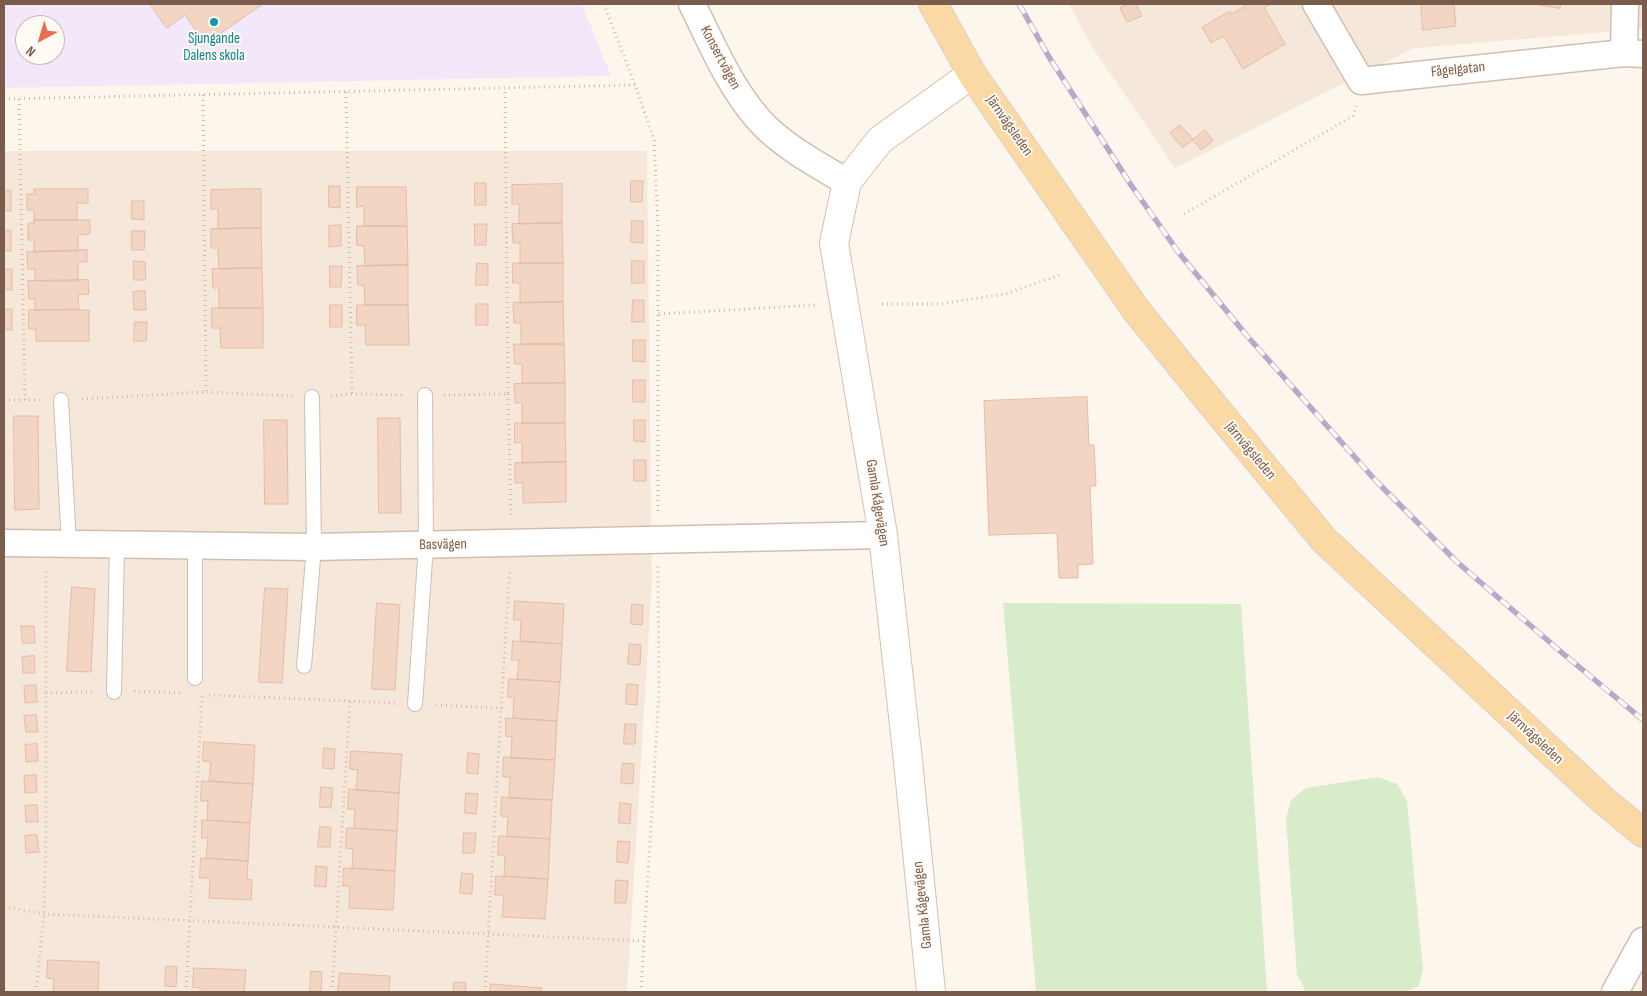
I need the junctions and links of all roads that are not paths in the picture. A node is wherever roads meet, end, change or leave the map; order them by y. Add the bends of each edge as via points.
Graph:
1 (692, 4) edge
2 (933, 4) edge
3 (1316, 4) edge
4 (1626, 4) edge
5 (1634, 53) edge
6 (972, 74) junction
7 (847, 182) junction
8 (425, 395) road end
9 (312, 397) road end
10 (61, 400) road end
11 (883, 535) junction
12 (4, 543) edge
13 (57, 544) junction
14 (117, 544) junction
15 (426, 545) junction
16 (195, 546) junction
17 (314, 547) junction
18 (304, 666) dead end
19 (196, 678) dead end
20 (114, 692) road end
21 (415, 704) road end
22 (1643, 833) edge
23 (1643, 941) edge
24 (931, 992) edge
25 (1615, 992) edge

1 - 7 street, Konsertvägen via 731,82 760,121 795,151
2 - 6 main road, Järnvägsleden
3 - 5 street, Fågelgatan via 1361,81
4 - 5 street
6 - 7 street, Gamla Kågevägen via 880,140
6 - 22 main road, Järnvägsleden via 1136,310 1324,540 1603,800
7 - 11 street, Gamla Kågevägen via 834,243
8 - 15 lane
9 - 17 lane
10 - 13 lane
11 - 15 street, Basvägen
11 - 24 street, Gamla Kågevägen
12 - 13 street, Basvägen
13 - 14 street, Basvägen
14 - 16 street, Basvägen
14 - 20 lane
15 - 17 street, Basvägen
15 - 21 lane
16 - 17 street, Basvägen
16 - 19 lane
17 - 18 lane
23 - 25 street

